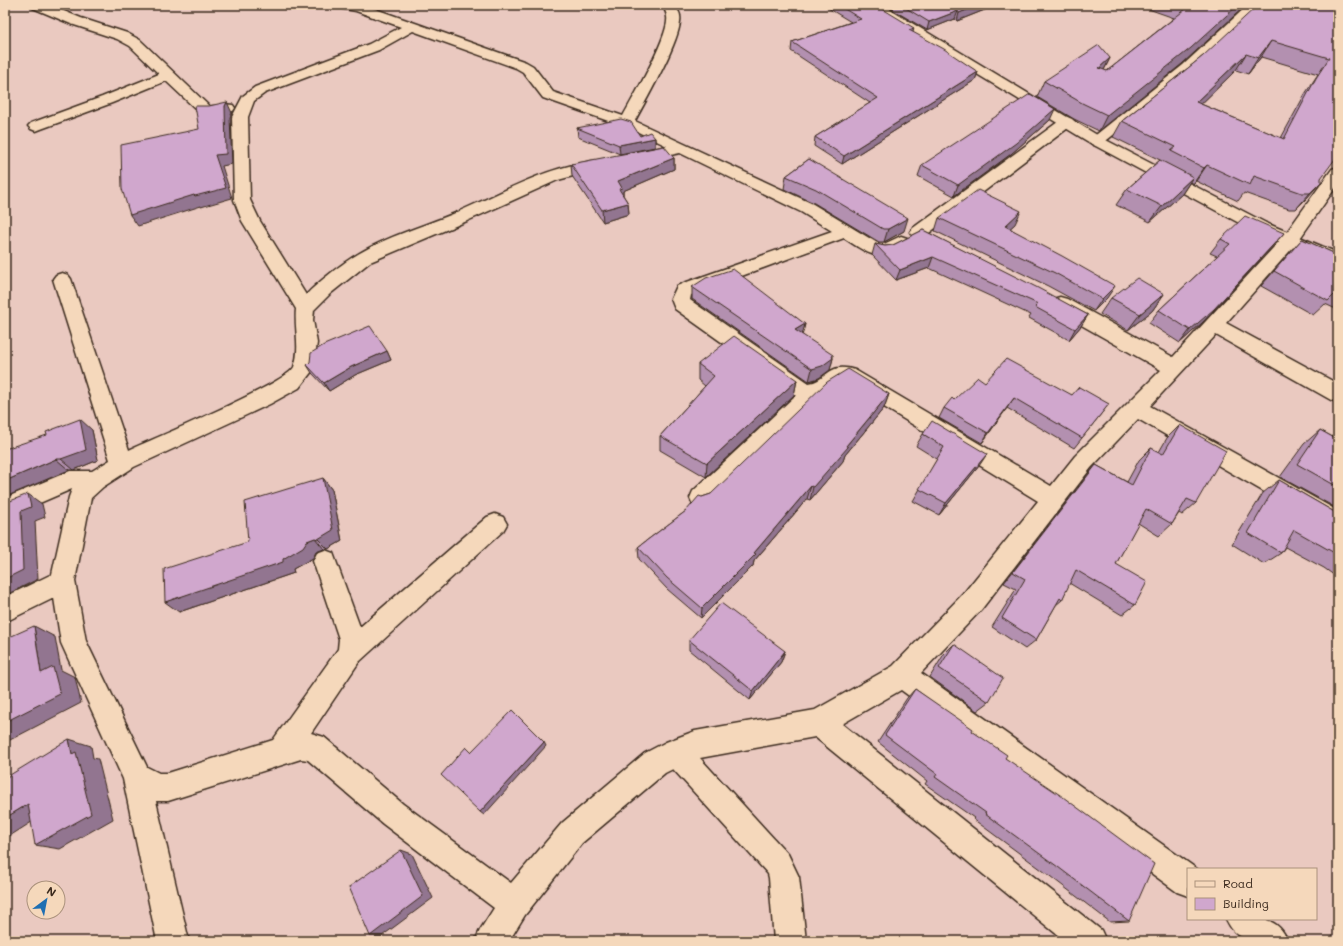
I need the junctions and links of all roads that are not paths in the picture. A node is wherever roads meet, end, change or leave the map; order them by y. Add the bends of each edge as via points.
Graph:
1 (38, 5) edge
2 (669, 5) edge
3 (1256, 5) edge
4 (356, 6) edge
5 (880, 6) edge
6 (412, 27) junction
7 (168, 75) junction
8 (245, 104) junction
9 (627, 122) junction
10 (1067, 122) junction
11 (36, 126) dead end
12 (1098, 141) junction
13 (682, 148) junction
14 (1338, 172) edge
15 (845, 232) junction
16 (1290, 240) junction
17 (1338, 260) edge
18 (62, 279) dead end
19 (1047, 296) edge
20 (305, 309) junction
21 (1214, 325) junction
22 (1175, 368) junction
23 (815, 390) junction
24 (1338, 394) edge
25 (1136, 408) junction
26 (122, 463) junction
27 (95, 480) junction
28 (701, 498) edge
29 (1054, 499) junction
30 (5, 508) edge
31 (1338, 523) edge
32 (495, 524) dead end
33 (326, 561) dead end
34 (63, 581) junction
35 (5, 610) edge
36 (350, 653) junction
37 (902, 675) junction
38 (819, 723) junction
39 (282, 751) junction
40 (676, 752) junction
41 (137, 777) junction
42 (1187, 880) edge
43 (514, 904) junction
44 (1242, 920) edge
45 (173, 941) edge
46 (491, 941) edge
47 (790, 941) edge
48 (1090, 941) edge
49 (1272, 941) edge

1 - 7 street via 122,36 135,43
2 - 9 street via 674,17 672,32
3 - 12 street via 1188,68
4 - 6 street
5 - 10 street
6 - 8 street via 374,47 268,87 252,95
6 - 9 street via 521,65 528,69 547,94
7 - 8 street via 205,110 215,111
7 - 11 street
8 - 20 street via 240,117 242,200 251,221
9 - 13 street
10 - 12 street
10 - 15 street via 926,236 883,251 876,250
12 - 16 street via 1260,227
13 - 15 street via 807,208
13 - 20 street via 575,169 552,176 374,253 323,289
14 - 16 street
15 - 23 street via 690,288 680,299 690,311 804,390
16 - 17 street
16 - 21 street
18 - 26 street
19 - 22 street
20 - 26 street via 307,343 303,370 295,379 264,398
21 - 22 street
21 - 24 street
22 - 25 street
23 - 28 street
23 - 29 street via 841,374 848,375
25 - 29 street via 1084,462
25 - 31 street
26 - 27 street
27 - 30 street via 63,482
27 - 34 street via 80,497
29 - 37 street via 972,602
32 - 36 street
33 - 36 street via 352,639
34 - 35 street
34 - 41 street via 74,642
36 - 39 street
37 - 38 street
37 - 42 street
38 - 40 street via 695,745
38 - 48 street
39 - 41 street via 168,788 157,787
39 - 43 street via 301,745 314,747 393,814
40 - 43 street via 655,763 572,833
40 - 47 street via 778,864 784,877
41 - 45 street
43 - 46 street
44 - 49 street

